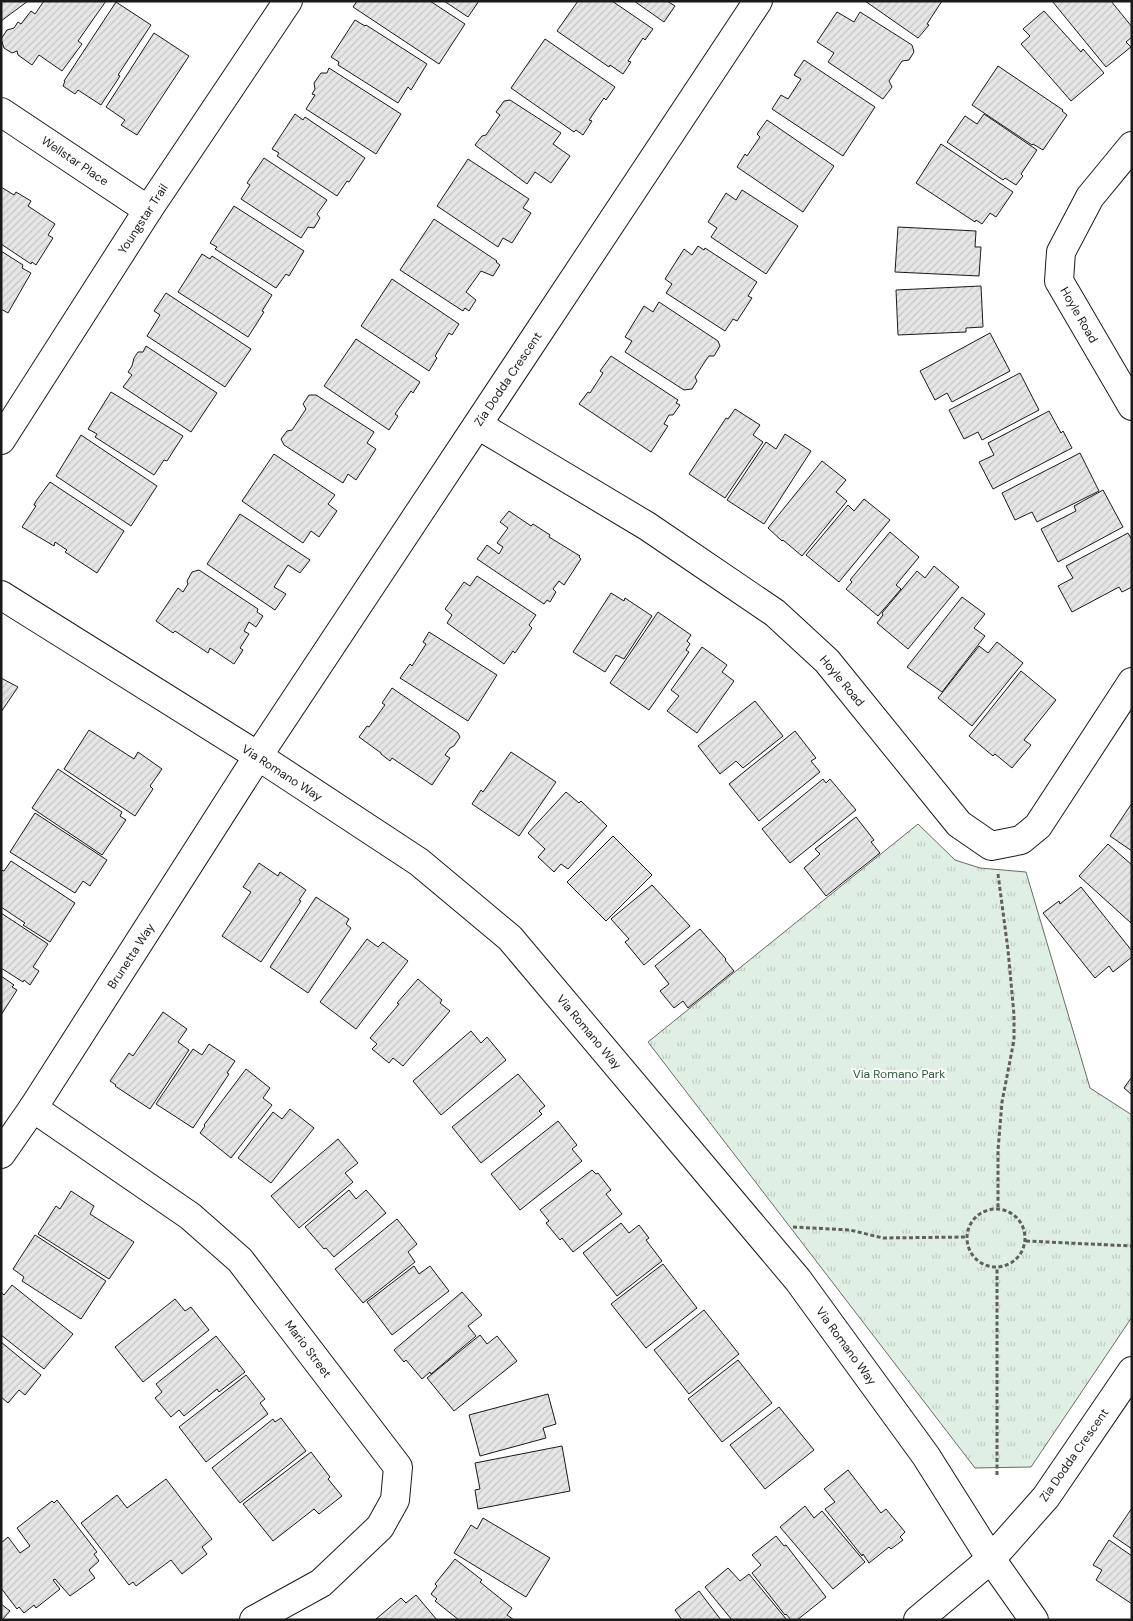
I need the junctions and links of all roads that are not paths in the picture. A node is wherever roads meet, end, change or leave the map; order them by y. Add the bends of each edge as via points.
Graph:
1 (288, 1) edge
2 (758, 1) edge
3 (1, 112) edge
4 (1132, 146) edge
5 (148, 210) junction
6 (1132, 406) edge
7 (478, 425) junction
8 (1, 440) edge
9 (1, 595) edge
10 (1132, 682) edge
11 (258, 756) junction
12 (33, 1108) junction
13 (1, 1154) edge
14 (1132, 1371) edge
15 (991, 1558) junction
16 (254, 1620) edge
17 (918, 1620) edge
18 (1034, 1620) edge

1 - 5 street, Youngstar Trail
2 - 7 street, Zia Dodda Crescent
3 - 5 street, Wellstar Place
4 - 6 street, Hoyle Road via 1090,197 1061,252 1059,281
5 - 8 street, Youngstar Trail
7 - 10 street, Hoyle Road via 647,526 775,612 827,661 959,824 991,846 1021,840 1038,826
7 - 11 street, Zia Dodda Crescent
9 - 11 street, Via Romano Way
11 - 12 street, Brunetta Way
11 - 15 street, Via Romano Way via 419,862 510,938 798,1280 926,1456
12 - 13 street, Brunetta Way
12 - 16 street, Mario Street via 190,1216 240,1260 398,1467 395,1500 380,1527 321,1583
14 - 15 street, Zia Dodda Crescent via 1046,1498
15 - 17 street
15 - 18 street, Via Romano Way

